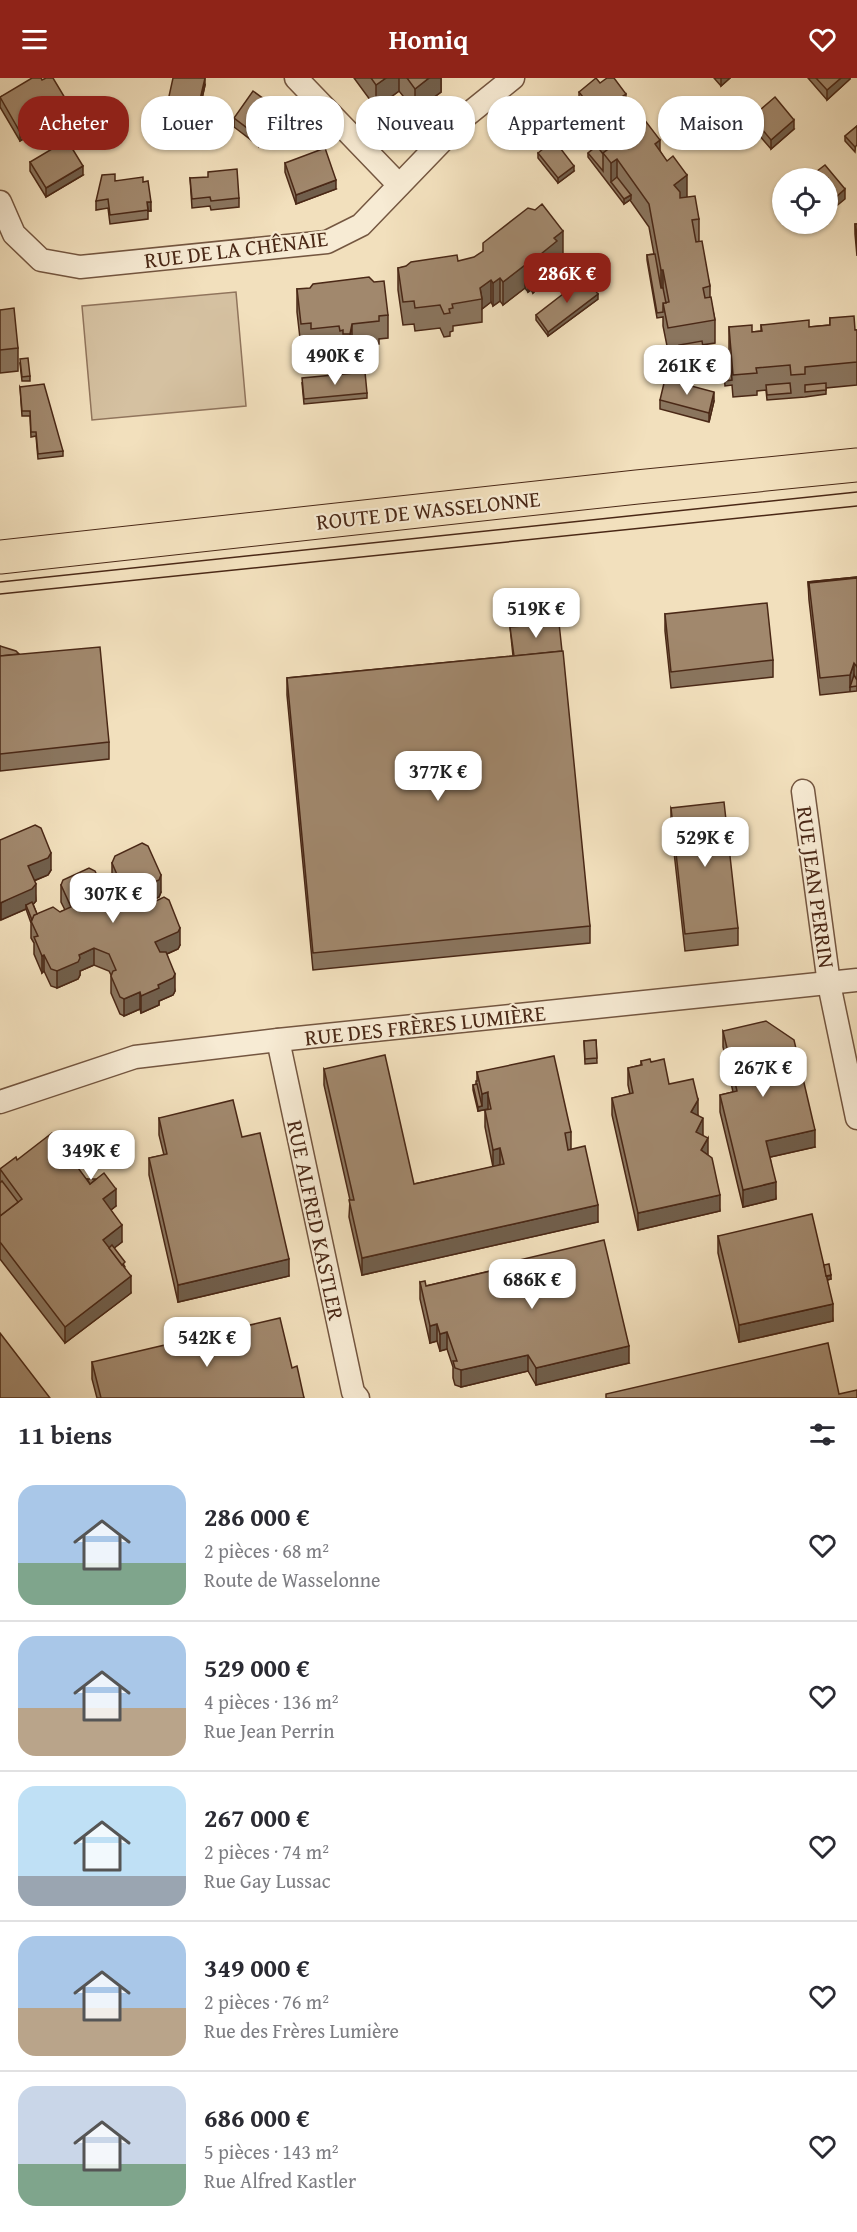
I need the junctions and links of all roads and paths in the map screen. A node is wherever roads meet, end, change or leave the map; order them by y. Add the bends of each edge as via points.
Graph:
1 (296, 78) edge
2 (513, 78) edge
3 (399, 185) junction
4 (0, 202) edge
5 (857, 465) edge
6 (0, 557) edge
7 (803, 791) dead end
8 (857, 980) edge
9 (829, 984) junction
10 (278, 1040) junction
11 (3, 1094) edge
12 (857, 1118) edge
13 (358, 1398) edge

1 - 3 street
2 - 3 street, RUE DE LA CHÊNAIE via 467,115
3 - 4 street, RUE DE LA CHÊNAIE via 362,225 327,242 80,267 41,260 14,234
5 - 6 main road, ROUTE DE WASSELONNE
7 - 9 street, RUE JEAN PERRIN
8 - 9 street, RUE DES FRÈRES LUMIÈRE
9 - 10 street, RUE DES FRÈRES LUMIÈRE
9 - 12 street, RUE JEAN PERRIN
10 - 11 street, RUE DES FRÈRES LUMIÈRE via 135,1057
10 - 13 street, RUE ALFRED KASTLER via 353,1392

